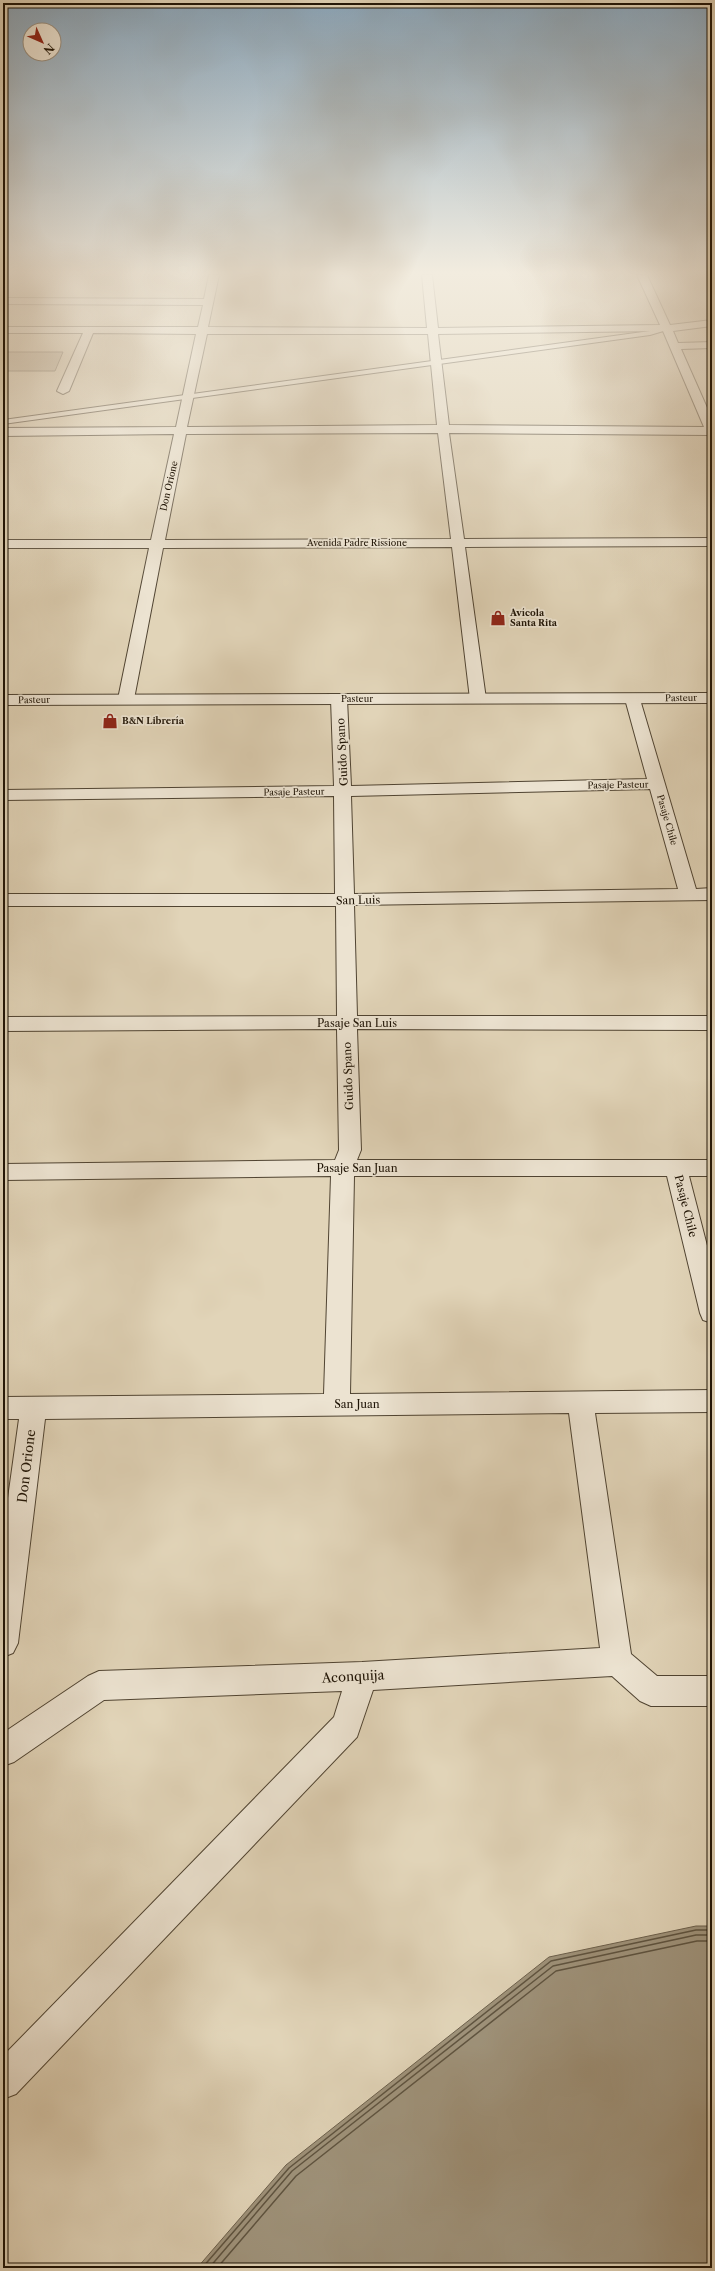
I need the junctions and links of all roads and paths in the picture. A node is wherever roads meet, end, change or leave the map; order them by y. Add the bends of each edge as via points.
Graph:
1 (67, 381) edge
2 (193, 381) edge
3 (298, 381) edge
4 (439, 381) edge
5 (689, 381) edge
6 (62, 391) dead end
7 (190, 395) junction
8 (3, 422) edge
9 (443, 429) junction
10 (182, 430) junction
11 (712, 431) edge
12 (3, 432) edge
13 (712, 542) edge
14 (156, 543) junction
15 (460, 543) junction
16 (3, 544) edge
17 (478, 698) junction
18 (712, 698) edge
19 (126, 699) junction
20 (633, 699) junction
21 (3, 700) edge
22 (339, 700) junction
23 (657, 784) junction
24 (343, 791) junction
25 (3, 795) edge
26 (712, 894) edge
27 (689, 895) junction
28 (3, 900) edge
29 (344, 900) junction
30 (346, 1023) junction
31 (712, 1023) edge
32 (3, 1024) edge
33 (343, 1168) junction
34 (676, 1168) junction
35 (712, 1168) edge
36 (3, 1172) edge
37 (712, 1313) edge
38 (712, 1401) edge
39 (580, 1402) junction
40 (337, 1404) junction
41 (3, 1408) edge
42 (33, 1408) junction
43 (3, 1643) edge
44 (617, 1661) junction
45 (362, 1676) junction
46 (712, 1690) edge
47 (3, 1751) edge
48 (3, 2081) edge

1 - 6 street
2 - 7 street, Don Orione
3 - 7 lane
4 - 9 street
5 - 11 street
7 - 8 lane
7 - 10 street, Don Orione
9 - 10 street
9 - 11 street
9 - 15 street
10 - 12 street
10 - 14 street, Don Orione
13 - 15 street, Avenida Padre Rissione
14 - 15 street, Avenida Padre Rissione
14 - 16 street, Avenida Padre Rissione
14 - 19 street, Don Orione
15 - 17 street
17 - 20 street, Pasteur
17 - 22 street, Pasteur
18 - 20 street, Pasteur
19 - 21 street, Pasteur
19 - 22 street, Pasteur
20 - 23 street, Pasaje Chile
22 - 24 street, Guido Spano
23 - 24 street, Pasaje Pasteur
23 - 27 street, Pasaje Chile
24 - 25 street, Pasaje Pasteur
24 - 29 street, Guido Spano
26 - 27 street, San Luis
27 - 29 street, San Luis
28 - 29 street, San Luis
29 - 30 street, Guido Spano
30 - 31 street, Pasaje San Luis
30 - 32 street, Pasaje San Luis
30 - 33 street, Guido Spano via 350,1150
33 - 34 street, Pasaje San Juan
33 - 36 street, Pasaje San Juan
33 - 40 street, Guido Spano
34 - 35 street, Pasaje San Juan
34 - 37 street, Pasaje Chile
38 - 39 street, San Juan
39 - 40 street, San Juan
39 - 44 street
40 - 42 street, San Juan
41 - 42 street, San Juan
42 - 43 street, Don Orione
44 - 45 street, Aconquija
44 - 46 street via 651,1691
45 - 47 street, Aconquija via 99,1686
45 - 48 street via 346,1726

